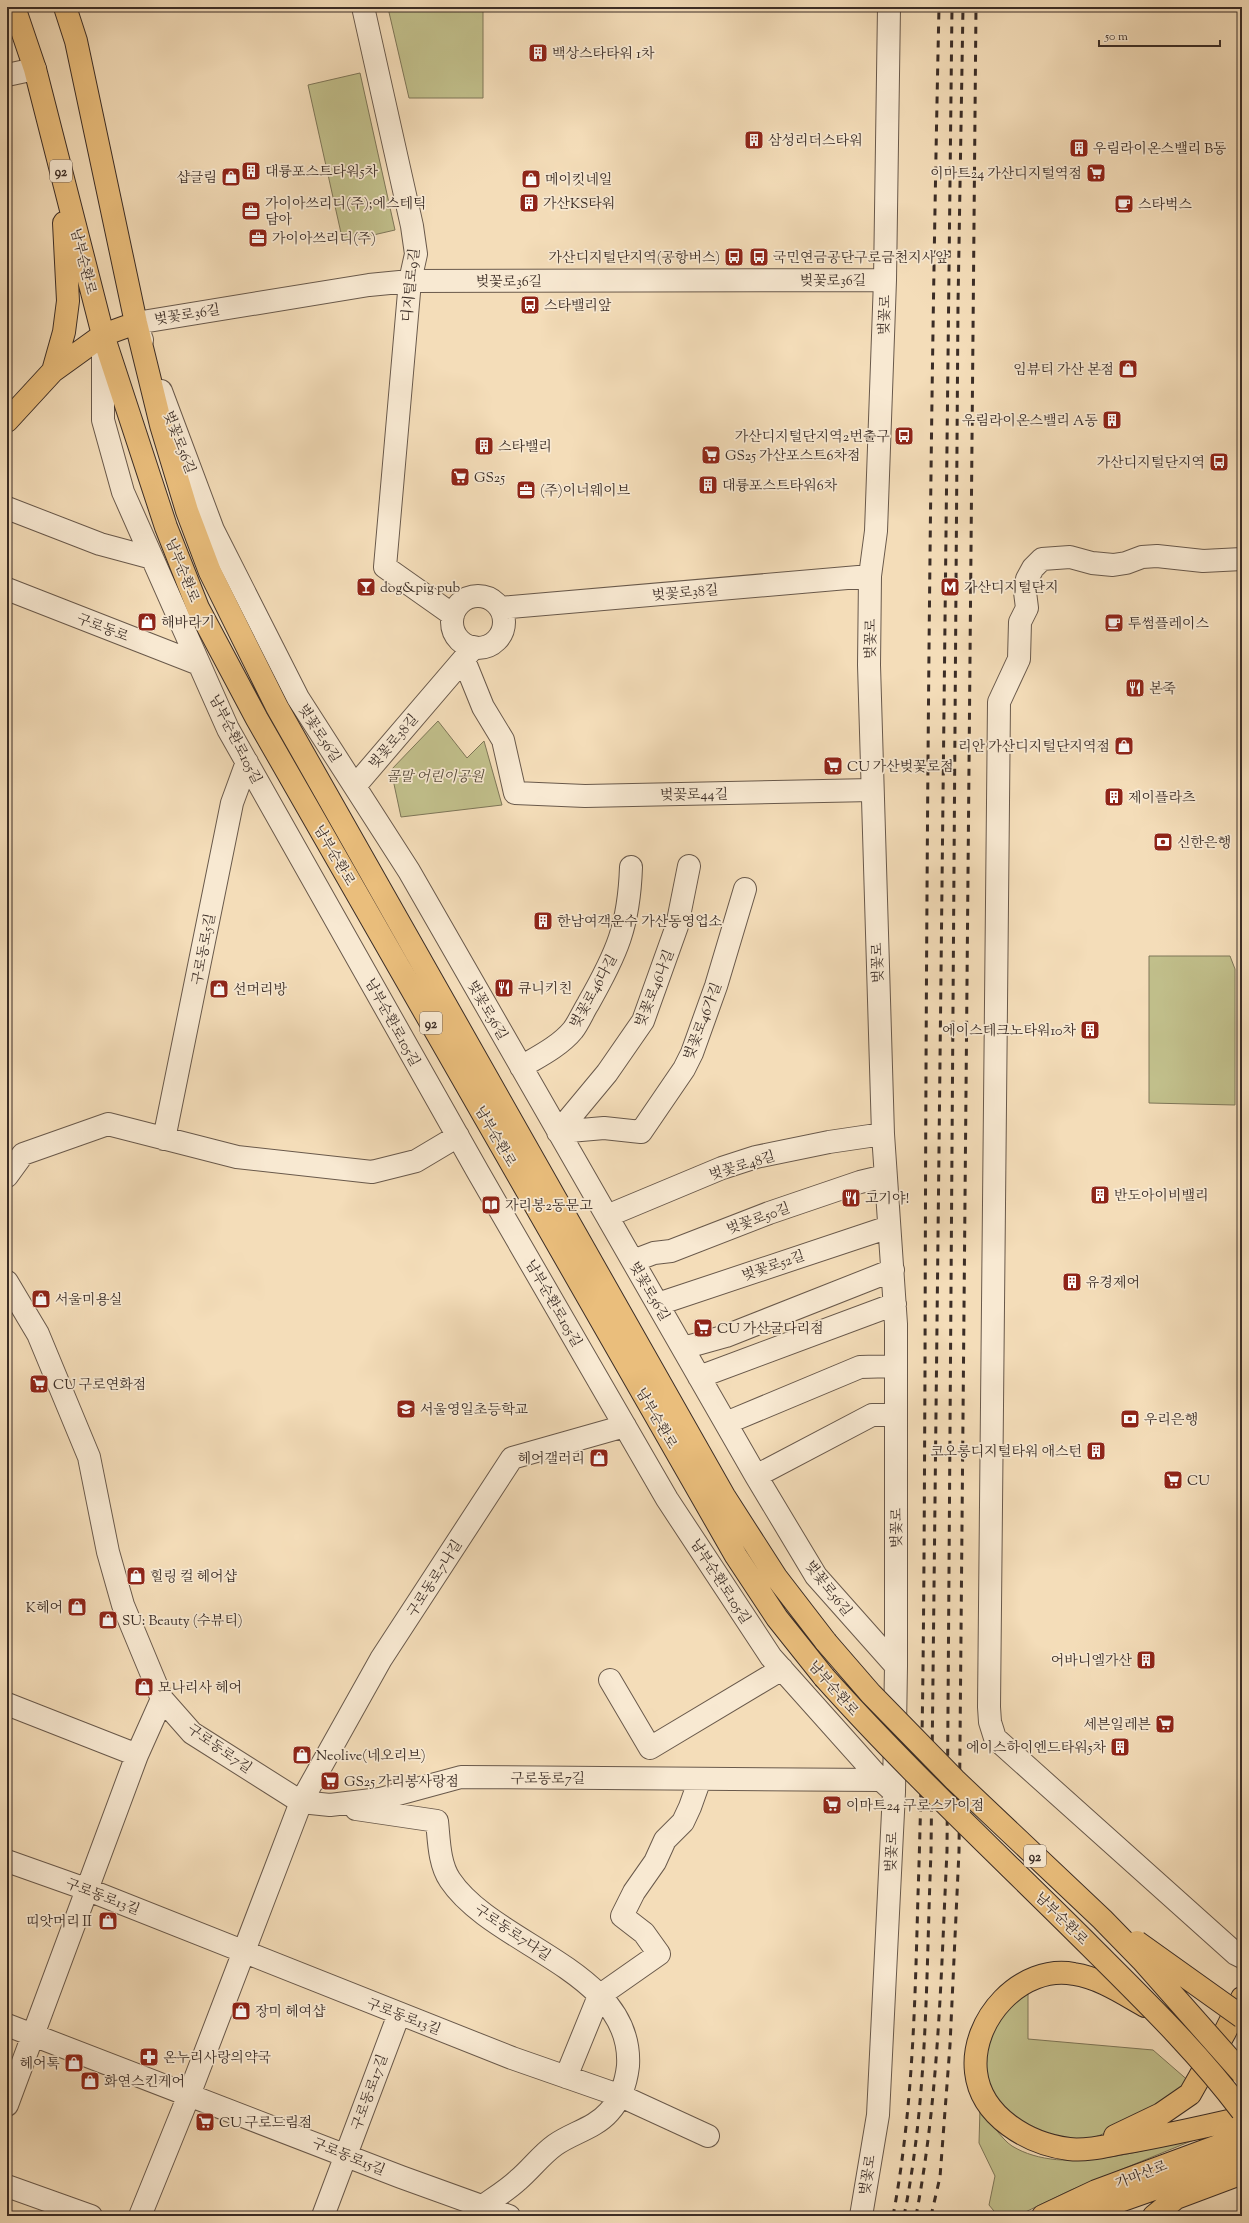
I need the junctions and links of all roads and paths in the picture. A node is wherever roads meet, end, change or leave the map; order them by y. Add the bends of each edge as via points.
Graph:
1 (14, 7) edge
2 (65, 7) edge
3 (77, 7) edge
4 (363, 7) edge
5 (889, 7) edge
6 (76, 41) junction
7 (35, 69) junction
8 (7, 75) edge
9 (60, 170) junction
10 (885, 280) junction
11 (410, 281) junction
12 (136, 323) junction
13 (102, 336) junction
14 (53, 371) junction
15 (7, 422) edge
16 (7, 508) edge
17 (152, 558) junction
18 (1242, 559) edge
19 (870, 576) junction
20 (7, 589) edge
21 (500, 608) junction
22 (453, 615) junction
23 (469, 654) junction
24 (199, 664) junction
25 (247, 762) junction
26 (355, 786) junction
27 (872, 790) junction
28 (689, 866) dead end
29 (631, 867) dead end
30 (745, 889) dead end
31 (521, 1067) junction
32 (558, 1132) junction
33 (883, 1134) junction
34 (458, 1136) junction
35 (164, 1139) junction
36 (7, 1176) edge
37 (885, 1176) junction
38 (607, 1216) junction
39 (889, 1227) junction
40 (633, 1261) junction
41 (893, 1270) junction
42 (7, 1282) edge
43 (658, 1304) junction
44 (895, 1304) junction
45 (683, 1348) junction
46 (895, 1366) junction
47 (699, 1377) junction
48 (895, 1414) junction
49 (726, 1423) junction
50 (625, 1426) junction
51 (756, 1476) junction
52 (896, 1666) junction
53 (782, 1669) junction
54 (610, 1680) dead end
55 (162, 1699) junction
56 (7, 1704) edge
57 (137, 1755) junction
58 (700, 1779) junction
59 (888, 1786) junction
60 (301, 1802) junction
61 (330, 1805) junction
62 (7, 1861) edge
63 (86, 1889) junction
64 (1102, 1918) junction
65 (242, 1951) junction
66 (1242, 1957) edge
67 (599, 1996) junction
68 (1242, 1998) edge
69 (1156, 2012) junction
70 (399, 2014) junction
71 (1242, 2017) edge
72 (7, 2025) edge
73 (33, 2035) junction
74 (1242, 2073) edge
75 (566, 2077) junction
76 (189, 2095) junction
77 (621, 2096) junction
78 (7, 2105) edge
79 (1242, 2111) edge
80 (1242, 2118) edge
81 (708, 2136) dead end
82 (1242, 2137) edge
83 (1086, 2150) junction
84 (346, 2156) junction
85 (1242, 2158) edge
86 (1242, 2174) edge
87 (7, 2186) edge
88 (476, 2211) edge
89 (91, 2216) edge
90 (140, 2216) edge
91 (323, 2216) edge
92 (509, 2216) edge
93 (861, 2216) edge
94 (1043, 2216) edge
95 (1084, 2216) edge
96 (1154, 2216) edge

1 - 7 main road, 남부순환로 / 92
2 - 6 main road, 남부순환로 / 92
3 - 6 street
4 - 11 street, 디지털로9길 via 414,240 416,254
5 - 10 street, 벚꽃로
6 - 12 main road, 남부순환로 / 92
7 - 8 street
7 - 9 main road, 남부순환로 / 92
9 - 13 main road, 남부순환로 / 92
9 - 14 main road via 68,301 64,332
10 - 11 street, 벚꽃로36길
10 - 19 street, 벚꽃로 via 876,531
11 - 12 street, 벚꽃로36길 via 369,285
11 - 22 street, 디지털로9길 via 385,567
12 - 13 main road
12 - 26 street, 벚꽃로56길 via 213,530 298,698
12 - 64 main road, 남부순환로 / 92, bridge via 161,425 187,511 210,572 277,707 724,1496 776,1577 826,1642 871,1694 954,1780
13 - 14 main road
13 - 17 street, 남부순환로105길 via 103,420 123,492
13 - 69 main road, 남부순환로 / 92, bridge via 166,527 198,608 254,712 736,1556 777,1618 824,1677 878,1737
14 - 15 main road
16 - 17 street via 100,544
17 - 24 street, 남부순환로105길
18 - 66 street via 1203,561 1157,556 1142,557 1113,565 1070,557 1042,559 1027,579 1027,608 1020,622 1019,659 999,702 989,1706 995,1738
19 - 21 street, 벚꽃로38길
19 - 27 street, 벚꽃로
20 - 24 street, 구로동로
21 - 22 street via 488,598 472,596 458,604
21 - 23 street via 504,625 501,633 490,645
22 - 23 street via 454,632 465,644
23 - 26 street, 벚꽃로38길
23 - 27 street, 벚꽃로44길 via 483,707 503,740 515,793 585,796
24 - 25 street, 남부순환로105길 via 228,729
25 - 34 street, 남부순환로105길
25 - 35 street, 구로동로5길 via 232,803
26 - 31 street, 벚꽃로56길 via 409,871
27 - 33 street, 벚꽃로
28 - 32 street, 벚꽃로46나길 via 677,926 643,1021 612,1066
29 - 31 street, 벚꽃로46다길 via 627,916 606,975 572,1030 545,1053
30 - 32 street, 벚꽃로46가길 via 716,986 692,1053 641,1132 604,1128
31 - 32 street, 벚꽃로56길
32 - 38 street, 벚꽃로56길
33 - 37 street, 벚꽃로
33 - 38 street, 벚꽃로48길 via 756,1157 722,1168
34 - 35 street via 416,1161 372,1172 237,1157
34 - 50 street, 남부순환로105길
35 - 36 street via 108,1124 23,1154
37 - 39 street, 벚꽃로
37 - 40 street, 벚꽃로50길 via 770,1213 671,1251 654,1253
38 - 40 street, 벚꽃로56길
39 - 41 street, 벚꽃로
39 - 43 street, 벚꽃로52길
40 - 43 street, 벚꽃로56길
41 - 44 street, 벚꽃로
41 - 45 street via 726,1336
42 - 55 street, 구로동로7길 via 38,1334 89,1457 108,1552 123,1605
43 - 45 street, 벚꽃로56길
44 - 46 street, 벚꽃로
44 - 47 street
45 - 47 street, 벚꽃로56길
46 - 48 street, 벚꽃로
46 - 49 street via 860,1368
47 - 49 street, 벚꽃로56길
48 - 51 street via 872,1415
48 - 52 street, 벚꽃로
49 - 51 street, 벚꽃로56길
50 - 53 street, 남부순환로105길 via 667,1499
50 - 60 street, 구로동로7나길 via 512,1458 382,1659
51 - 52 street, 벚꽃로56길 via 816,1576
52 - 59 street, 벚꽃로
53 - 54 street via 650,1748
53 - 59 street, 남부순환로105길
55 - 57 street
55 - 60 street, 구로동로7길 via 192,1733
56 - 57 street
57 - 63 street
58 - 59 street, 구로동로7길
58 - 61 street, 구로동로7길 via 461,1777 380,1799
58 - 67 street via 683,1822 665,1840 655,1862 634,1892 622,1916 644,1933 659,1954
59 - 93 street, 벚꽃로 via 878,2115
60 - 61 street, 구로동로7길
60 - 65 street
61 - 67 street, 구로동로7다길 via 437,1821 440,1853 448,1879 462,1895 489,1919 565,1966
62 - 63 street, 구로동로13길
63 - 65 street, 구로동로13길
63 - 73 street
64 - 71 main road, bridge
64 - 74 main road, 남부순환로 / 92, bridge
65 - 70 street, 구로동로13길
65 - 76 street
67 - 75 street
67 - 77 street, 구로동로7다길 via 605,2001 623,2031 628,2054 627,2075
68 - 83 main road via 1190,2094 1141,2124
69 - 79 main road, 남부순환로 / 92, bridge
69 - 83 main road, bridge via 1114,1988 1090,1978 1072,1973 1056,1973 1037,1977 1016,1987 996,2005 990,2016 976,2057 976,2071 991,2107 1015,2130 1042,2143
70 - 75 street, 구로동로13길
70 - 84 street, 구로동로17길
72 - 73 street, 구로동로15길
73 - 76 street, 구로동로15길
73 - 78 street
75 - 77 street, 구로동로13길
76 - 84 street, 구로동로15길
76 - 90 street
77 - 81 street, 구로동로13길
77 - 88 street via 608,2113 579,2133 556,2144 536,2160 515,2183
80 - 83 main road
82 - 94 main road, 가마산로 via 1096,2192
84 - 88 street, 구로동로15길
84 - 91 street, 구로동로17길
85 - 95 main road, 가마산로 via 1103,2206
86 - 96 main road via 1176,2198
87 - 89 street
88 - 92 street, 구로동로15길

